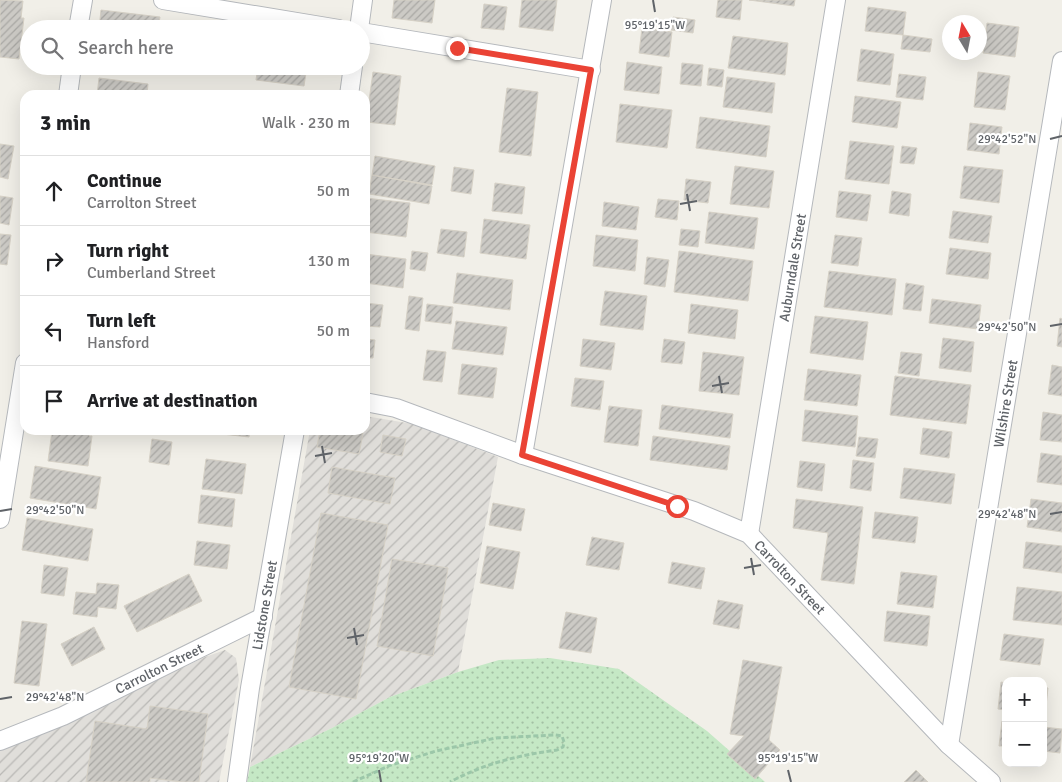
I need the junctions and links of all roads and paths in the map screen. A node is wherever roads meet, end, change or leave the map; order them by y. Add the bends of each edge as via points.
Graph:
1 (83, 0) edge
2 (163, 0) edge
3 (364, 0) edge
4 (602, 0) edge
5 (836, 0) edge
6 (80, 20) edge
7 (284, 20) edge
8 (361, 20) edge
9 (370, 33) edge
10 (1062, 61) edge
11 (591, 70) junction
12 (71, 75) edge
13 (352, 75) edge
14 (69, 90) edge
15 (350, 90) edge
16 (20, 394) edge
17 (370, 403) edge
18 (294, 435) edge
19 (522, 455) junction
20 (0, 519) edge
21 (748, 534) junction
22 (263, 617) junction
23 (0, 741) edge
24 (949, 745) junction
25 (237, 782) edge
26 (353, 782) edge
27 (450, 782) edge
28 (991, 782) edge

1 - 6 street
2 - 7 street
3 - 8 street
4 - 11 street
5 - 21 street, Auburndale Street
9 - 11 street
10 - 24 street, Wilshire Street
11 - 19 street
12 - 14 street
13 - 15 street
16 - 20 street
17 - 19 street, Carrolton Street via 396,408
18 - 22 street, Lidstone Street
19 - 21 street, Carrolton Street via 694,511
21 - 24 street, Carrolton Street
22 - 23 street, Carrolton Street via 62,716
22 - 25 street, Lidstone Street
24 - 28 street, Carrolton Street
26 - 27 path via 391,765 436,751 496,738 562,736 563,747 557,750 496,762

